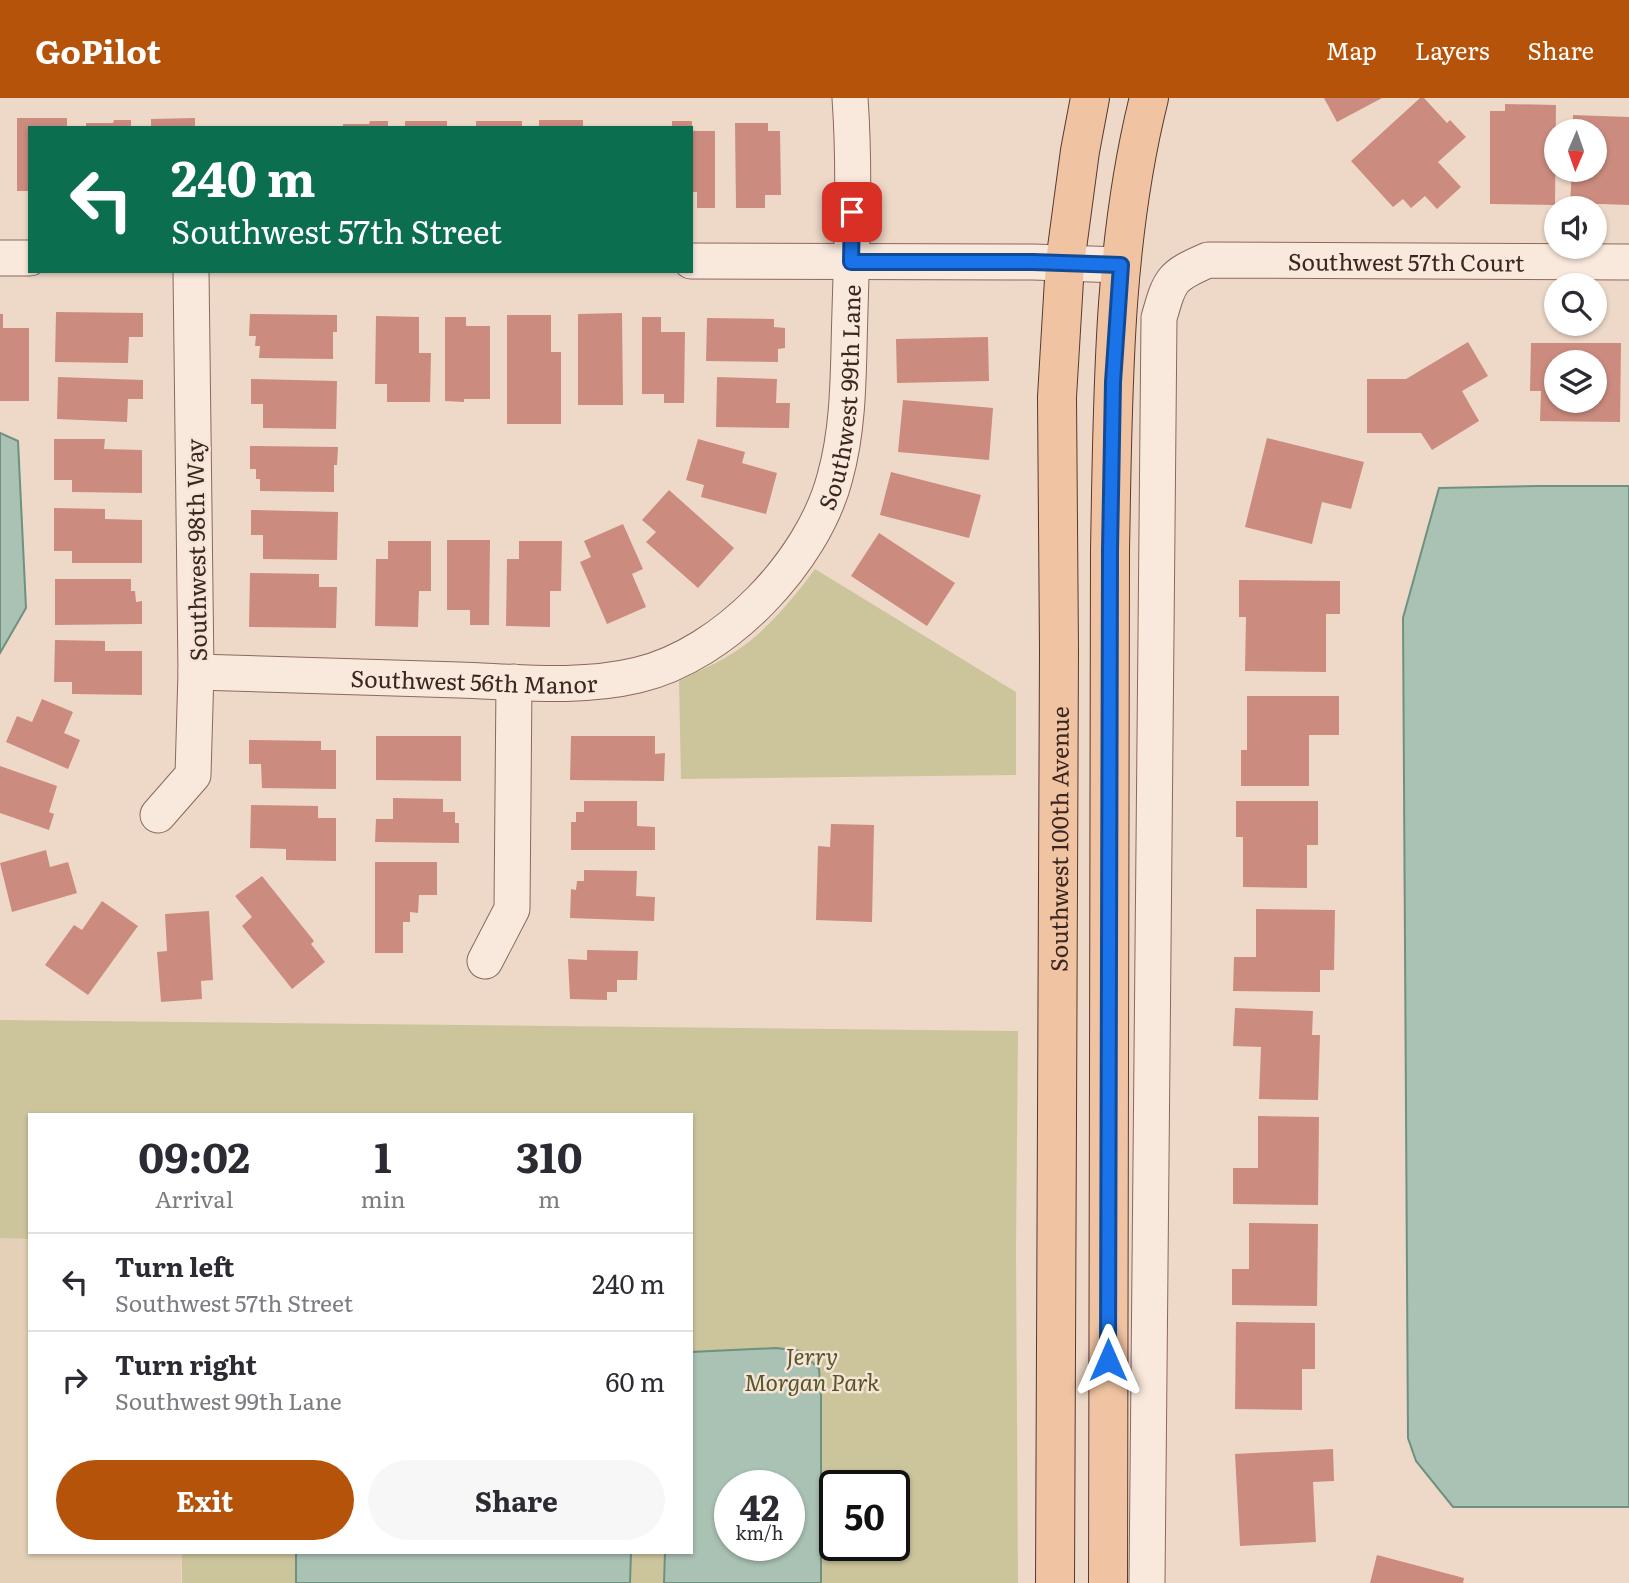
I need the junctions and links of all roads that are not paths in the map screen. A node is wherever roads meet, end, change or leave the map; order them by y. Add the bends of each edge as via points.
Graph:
1 (850, 98) edge
2 (1090, 98) edge
3 (1149, 98) edge
4 (0, 258) edge
5 (28, 258) edge
6 (693, 261) edge
7 (851, 262) junction
8 (1629, 262) edge
9 (1065, 263) junction
10 (1121, 265) junction
11 (191, 273) edge
12 (737, 622) joint
13 (196, 672) junction
14 (514, 682) junction
15 (158, 815) dead end
16 (485, 961) dead end
17 (1055, 1583) edge
18 (1108, 1583) edge
19 (1147, 1583) edge

1 - 7 street, Southwest 99th Lane
2 - 9 main road, Southwest 100th Avenue
3 - 10 main road
4 - 5 street
6 - 7 street
7 - 9 street
7 - 12 street, Southwest 99th Lane via 848,395 835,480 782,578
8 - 19 street, Southwest 57th Court via 1208,260 1185,270 1168,285 1159,318
9 - 10 street
9 - 17 main road, Southwest 100th Avenue via 1057,397
10 - 18 main road via 1110,550
11 - 13 street, Southwest 98th Way
12 - 14 street, Southwest 56th Manor via 683,658 639,675 580,683
13 - 14 street, Southwest 56th Manor
13 - 15 street, Southwest 98th Way via 193,775
14 - 16 street via 512,909

